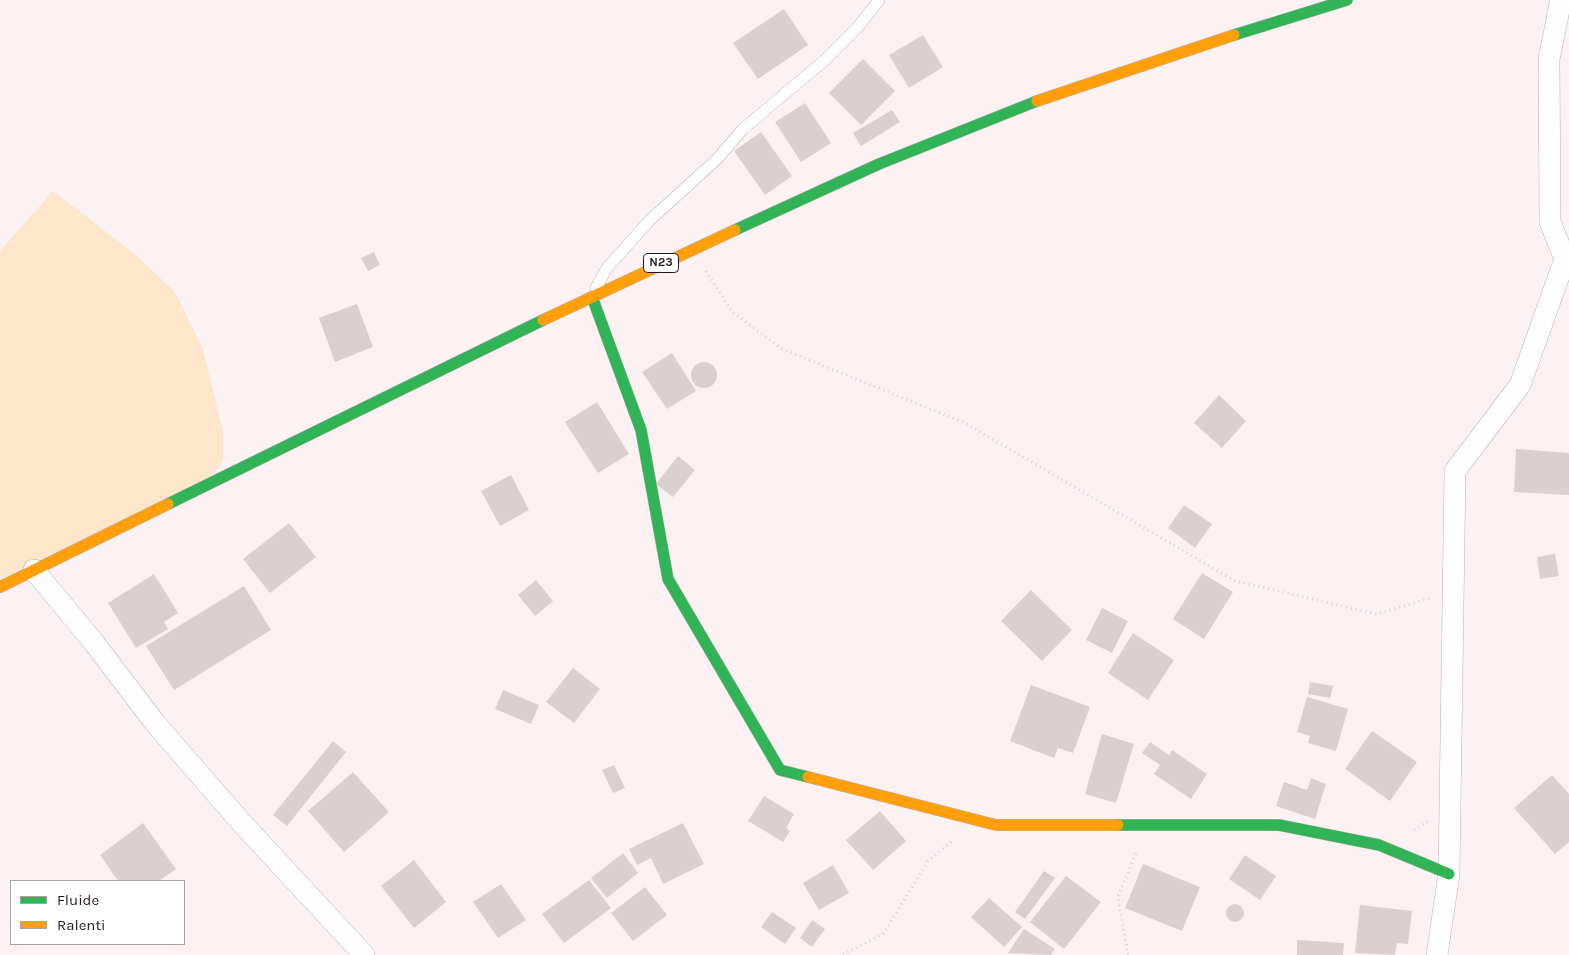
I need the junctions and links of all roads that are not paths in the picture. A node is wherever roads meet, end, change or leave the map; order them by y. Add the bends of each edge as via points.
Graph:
1 (879, 0) edge
2 (1347, 0) edge
3 (1561, 0) edge
4 (592, 297) junction
5 (34, 570) junction
6 (0, 587) edge
7 (1450, 874) junction
8 (360, 953) edge
9 (1437, 955) edge

1 - 4 lane via 825,60 743,129 717,159 650,220 607,268
2 - 4 main road, N23 via 1011,110 879,164
3 - 7 street via 1549,59 1550,222 1565,259 1520,385 1455,471
4 - 5 main road, N23
4 - 7 main road via 641,430 668,579 780,770 996,825 1279,824 1379,845
5 - 6 main road, N23
5 - 8 street via 96,644 155,723
7 - 9 street

